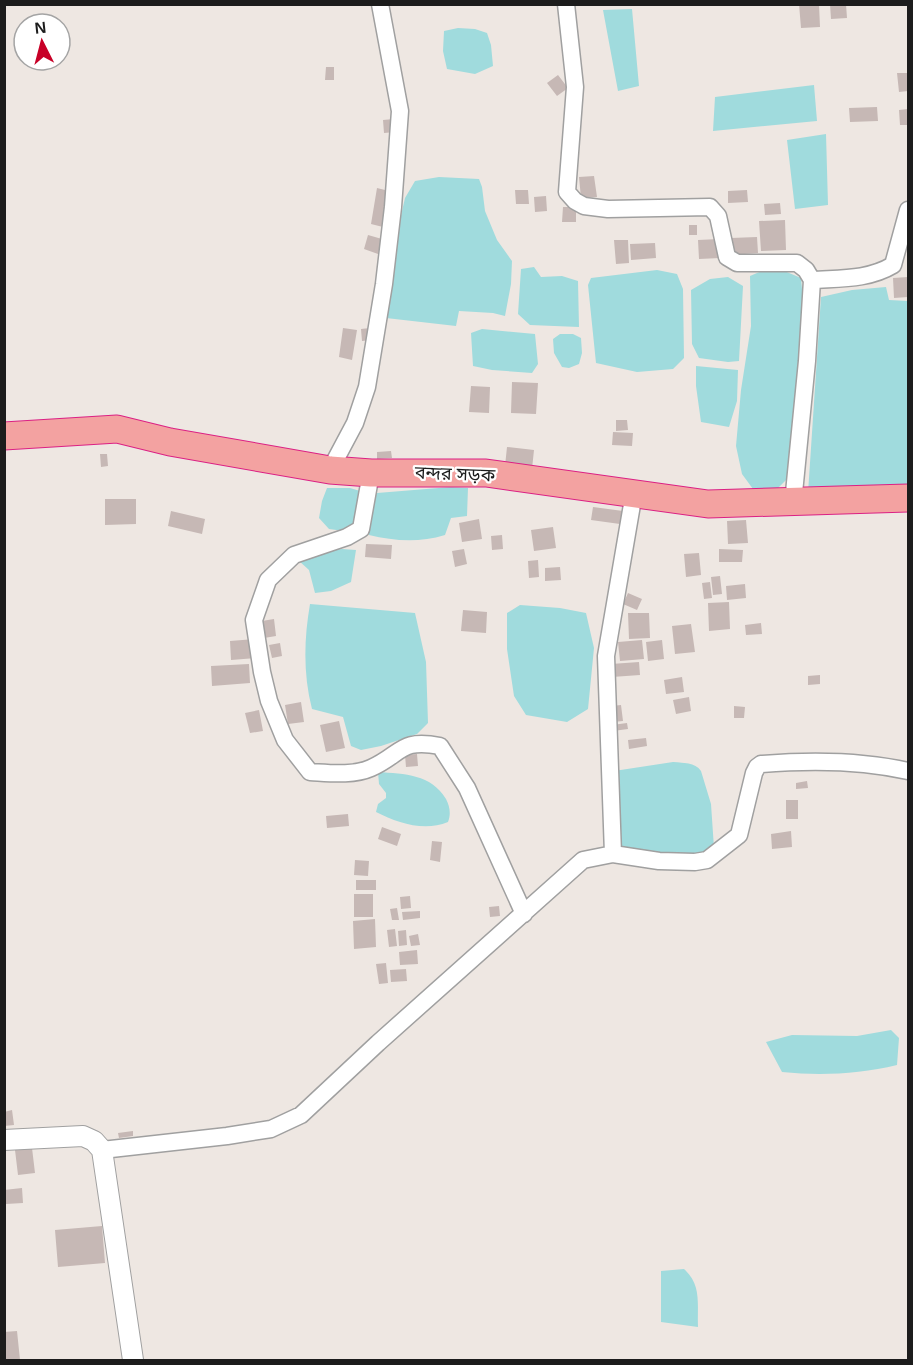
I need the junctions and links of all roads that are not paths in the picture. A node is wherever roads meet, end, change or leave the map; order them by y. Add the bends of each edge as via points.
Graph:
1 (380, 4) edge
2 (566, 4) edge
3 (909, 210) edge
4 (812, 280) junction
5 (4, 436) edge
6 (330, 470) junction
7 (371, 472) junction
8 (634, 493) junction
9 (909, 498) edge
10 (793, 502) junction
11 (909, 771) edge
12 (613, 854) junction
13 (524, 914) junction
14 (4, 1140) edge
15 (102, 1150) junction
16 (133, 1360) edge

1 - 6 street via 400,111 393,207 367,387 355,423
2 - 4 street via 575,87 567,192 575,201 608,209 710,207 718,216 731,261 797,263
3 - 4 street via 893,266 866,277
4 - 10 street
5 - 6 highway, বন্দর সড়ক via 117,429
6 - 7 highway, বন্দর সড়ক
7 - 8 highway, বন্দর সড়ক via 486,473
7 - 13 street via 361,529 294,555 268,580 254,620 269,701 285,741 310,772 341,773 370,768 406,745 440,746 467,788
8 - 10 highway, বন্দর সড়ক via 708,504
8 - 12 street via 606,656
9 - 10 highway, বন্দর সড়ক
11 - 12 street via 810,760 762,764 754,773 739,835 707,860 659,861
12 - 13 street via 584,860
13 - 15 street via 301,1115 271,1129
14 - 15 street via 83,1136
15 - 16 street

